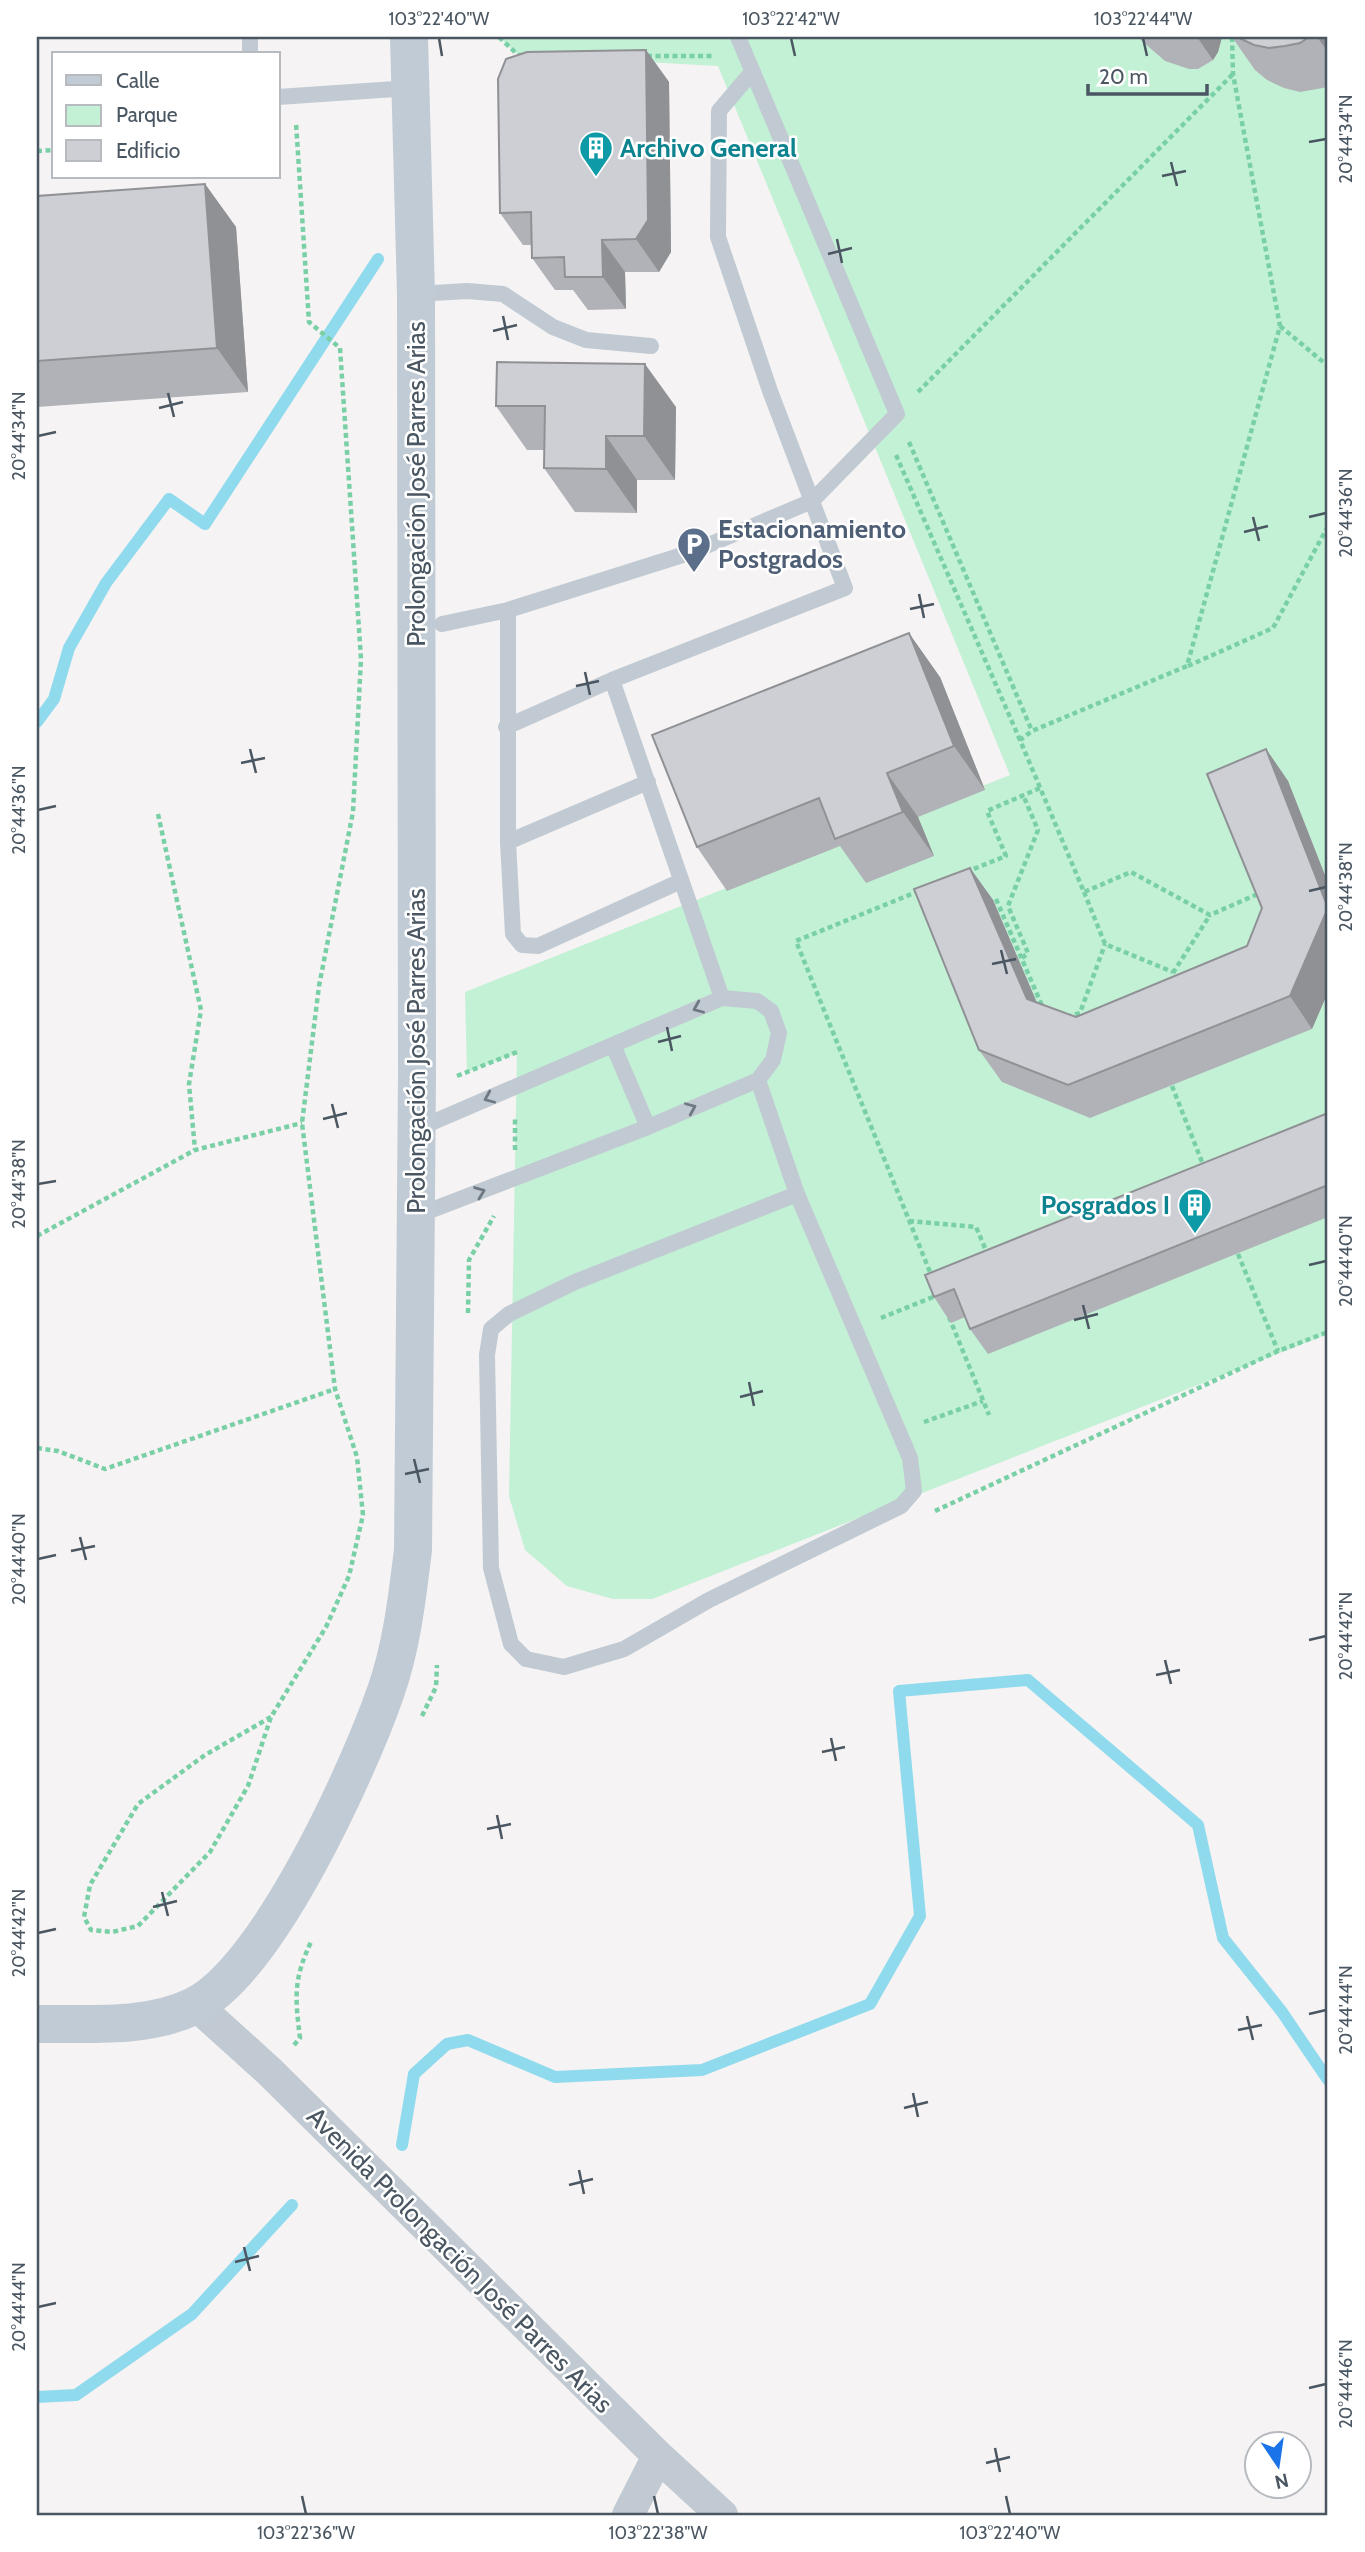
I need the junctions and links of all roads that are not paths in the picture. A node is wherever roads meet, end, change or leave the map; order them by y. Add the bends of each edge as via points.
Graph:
1 (409, 37) edge
2 (738, 37) edge
3 (752, 72) junction
4 (410, 88) junction
5 (286, 97) edge
6 (416, 294) junction
7 (651, 346) dead end
8 (812, 501) junction
9 (508, 610) junction
10 (442, 624) dead end
11 (612, 680) junction
12 (506, 727) junction
13 (648, 782) junction
14 (508, 842) junction
15 (681, 881) junction
16 (722, 998) junction
17 (613, 1045) junction
18 (758, 1080) junction
19 (648, 1127) junction
20 (417, 1129) junction
21 (797, 1194) junction
22 (416, 1216) junction
23 (196, 2005) junction
24 (37, 2024) edge
25 (658, 2456) junction
26 (628, 2515) edge
27 (722, 2515) edge

1 - 4 main road, Prolongación José Parres Arias
2 - 3 lane
3 - 8 lane via 719,111 718,237
3 - 8 lane via 897,414
4 - 5 lane
4 - 6 main road, Prolongación José Parres Arias
6 - 7 lane via 503,294 553,327 586,340
6 - 20 main road, Prolongación José Parres Arias
8 - 9 lane via 692,552
8 - 11 lane via 845,588
9 - 10 lane
9 - 12 lane
11 - 12 lane
11 - 13 lane
12 - 14 lane
13 - 14 lane
13 - 15 lane
14 - 15 lane via 513,934 522,945 538,946
15 - 16 lane
16 -> 17 lane
16 - 18 lane via 757,1001 771,1011 779,1033 773,1060
17 - 19 lane
17 -> 20 lane
19 -> 18 lane
18 - 21 lane
22 -> 19 lane
20 - 22 main road, Prolongación José Parres Arias
21 - 21 lane via 575,1282 509,1314 491,1329 487,1355 492,1568 511,1644 526,1659 564,1667 624,1649 709,1600 901,1506 914,1491 910,1458
22 - 23 main road, Prolongación José Parres Arias via 412,1550 404,1626 386,1690 350,1780 310,1860 259,1942 228,1980
23 - 24 main road, Prolongación José Parres Arias via 161,2018
23 - 25 street, Avenida Prolongación José Parres Arias
25 - 26 street
25 - 27 street, Avenida Prolongación José Parres Arias

